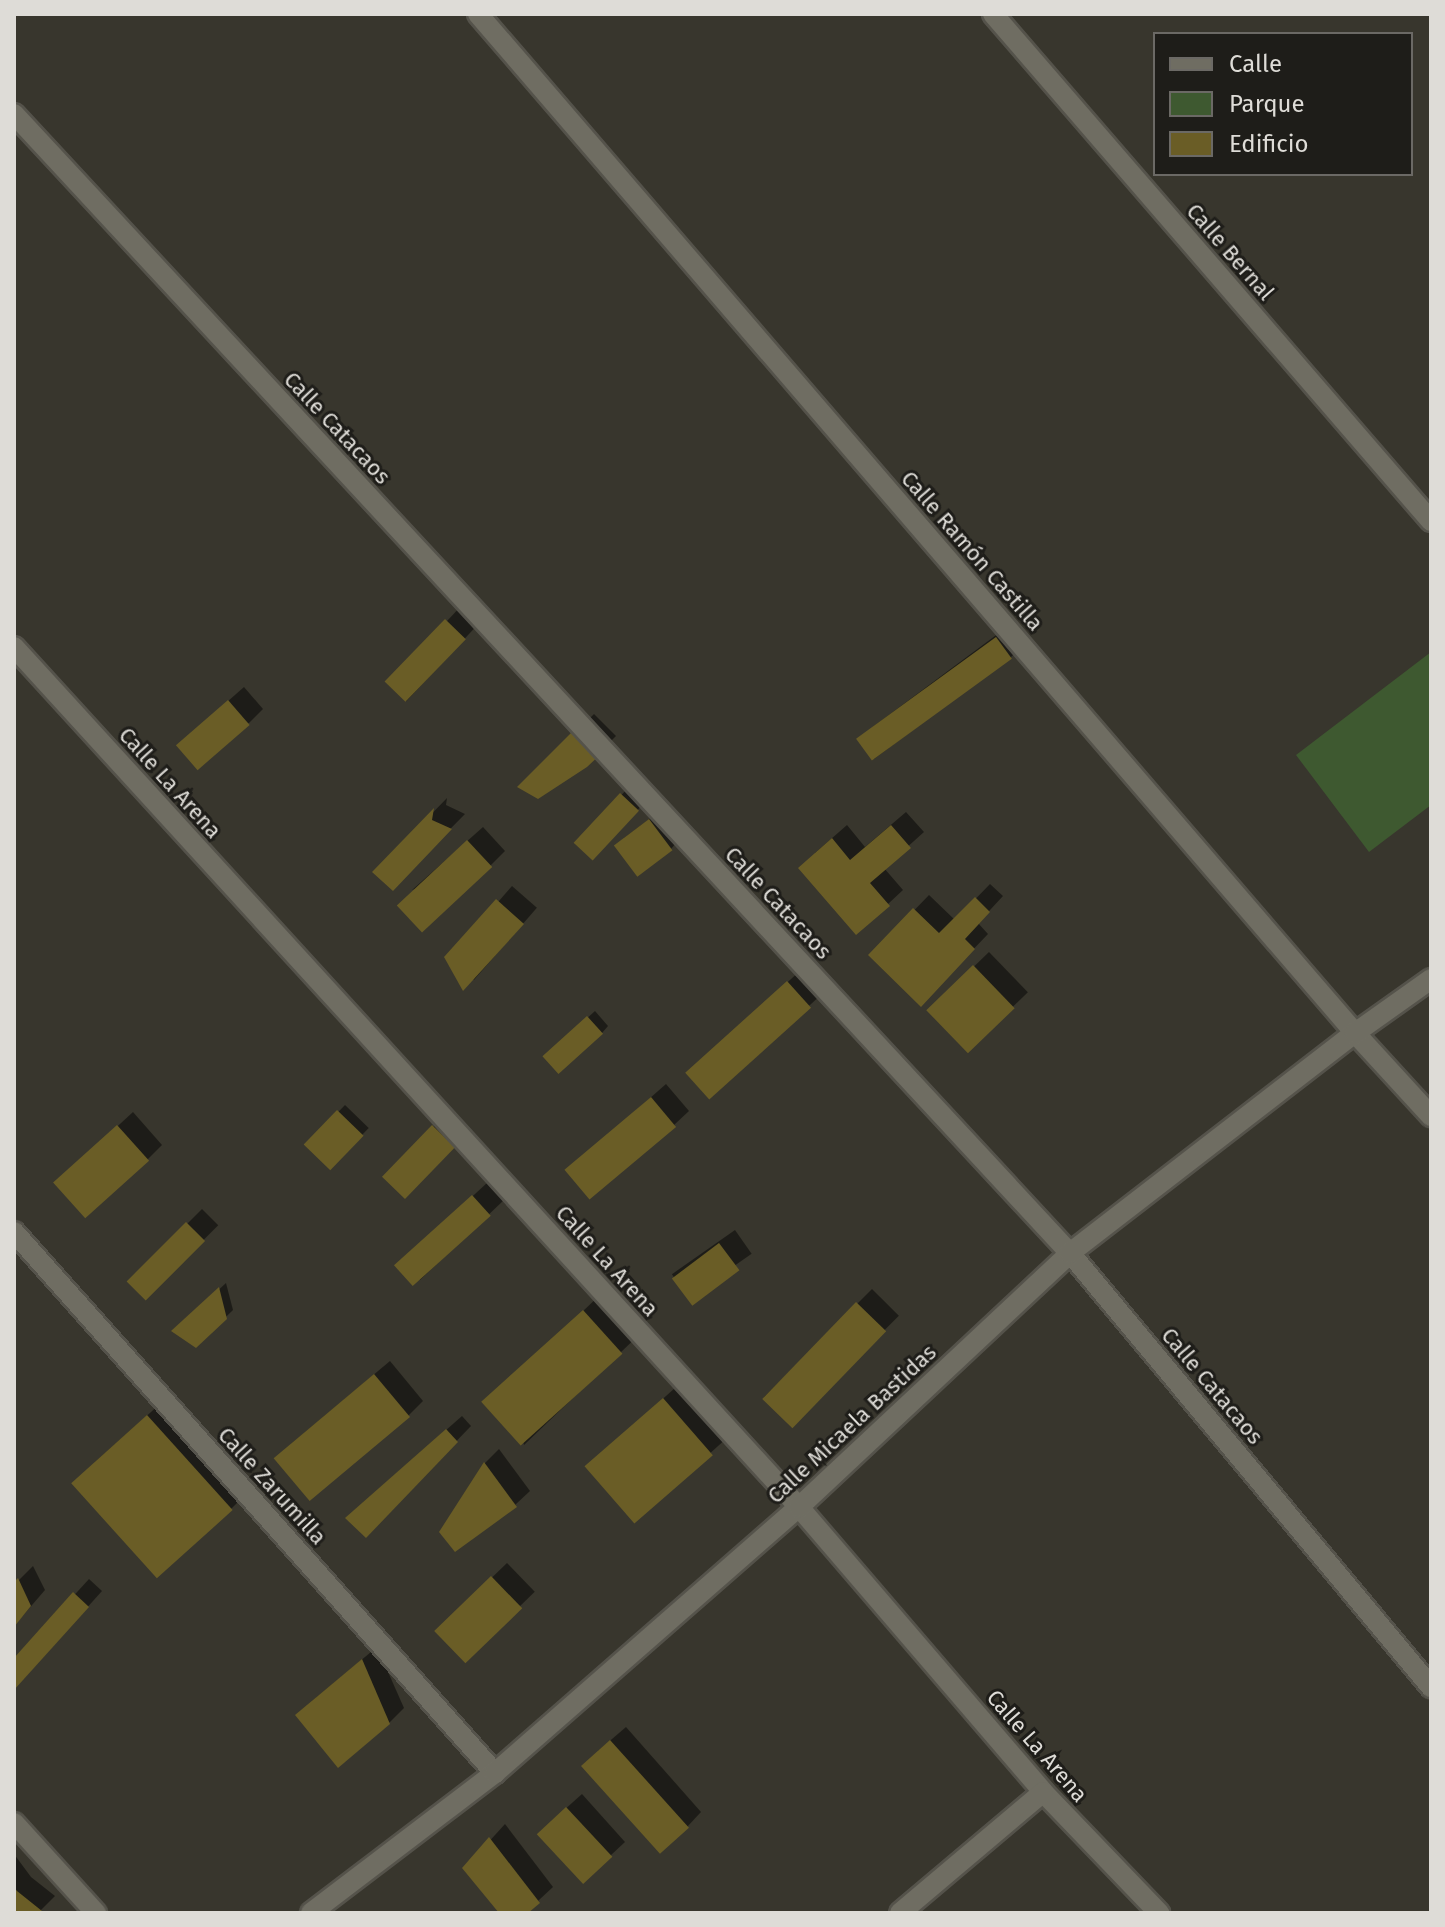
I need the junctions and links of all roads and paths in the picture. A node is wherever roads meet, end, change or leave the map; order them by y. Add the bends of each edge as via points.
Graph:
1 (478, 14) edge
2 (993, 14) edge
3 (14, 114) edge
4 (1431, 521) edge
5 (14, 647) edge
6 (1431, 979) edge
7 (1355, 1033) junction
8 (1431, 1116) edge
9 (14, 1232) edge
10 (1070, 1253) junction
11 (799, 1507) junction
12 (1431, 1687) edge
13 (495, 1773) junction
14 (1043, 1792) junction
15 (14, 1823) edge
16 (319, 1911) edge
17 (96, 1913) edge
18 (900, 1913) edge
19 (1159, 1913) edge

1 - 7 street, Calle Ramón Castilla
2 - 4 street, Calle Bernal
3 - 10 street, Calle Catacaos
5 - 11 street, Calle La Arena
6 - 7 street, Calle Micaela Bastidas
7 - 8 street, Calle Ramón Castilla
7 - 10 street, Calle Micaela Bastidas
9 - 13 street, Calle Zarumilla
10 - 11 street, Calle Micaela Bastidas
10 - 12 street, Calle Catacaos
11 - 13 street, Calle Micaela Bastidas
11 - 14 street, Calle La Arena
13 - 16 street, Calle Micaela Bastidas
14 - 18 street
14 - 19 street, Calle La Arena
15 - 17 street

